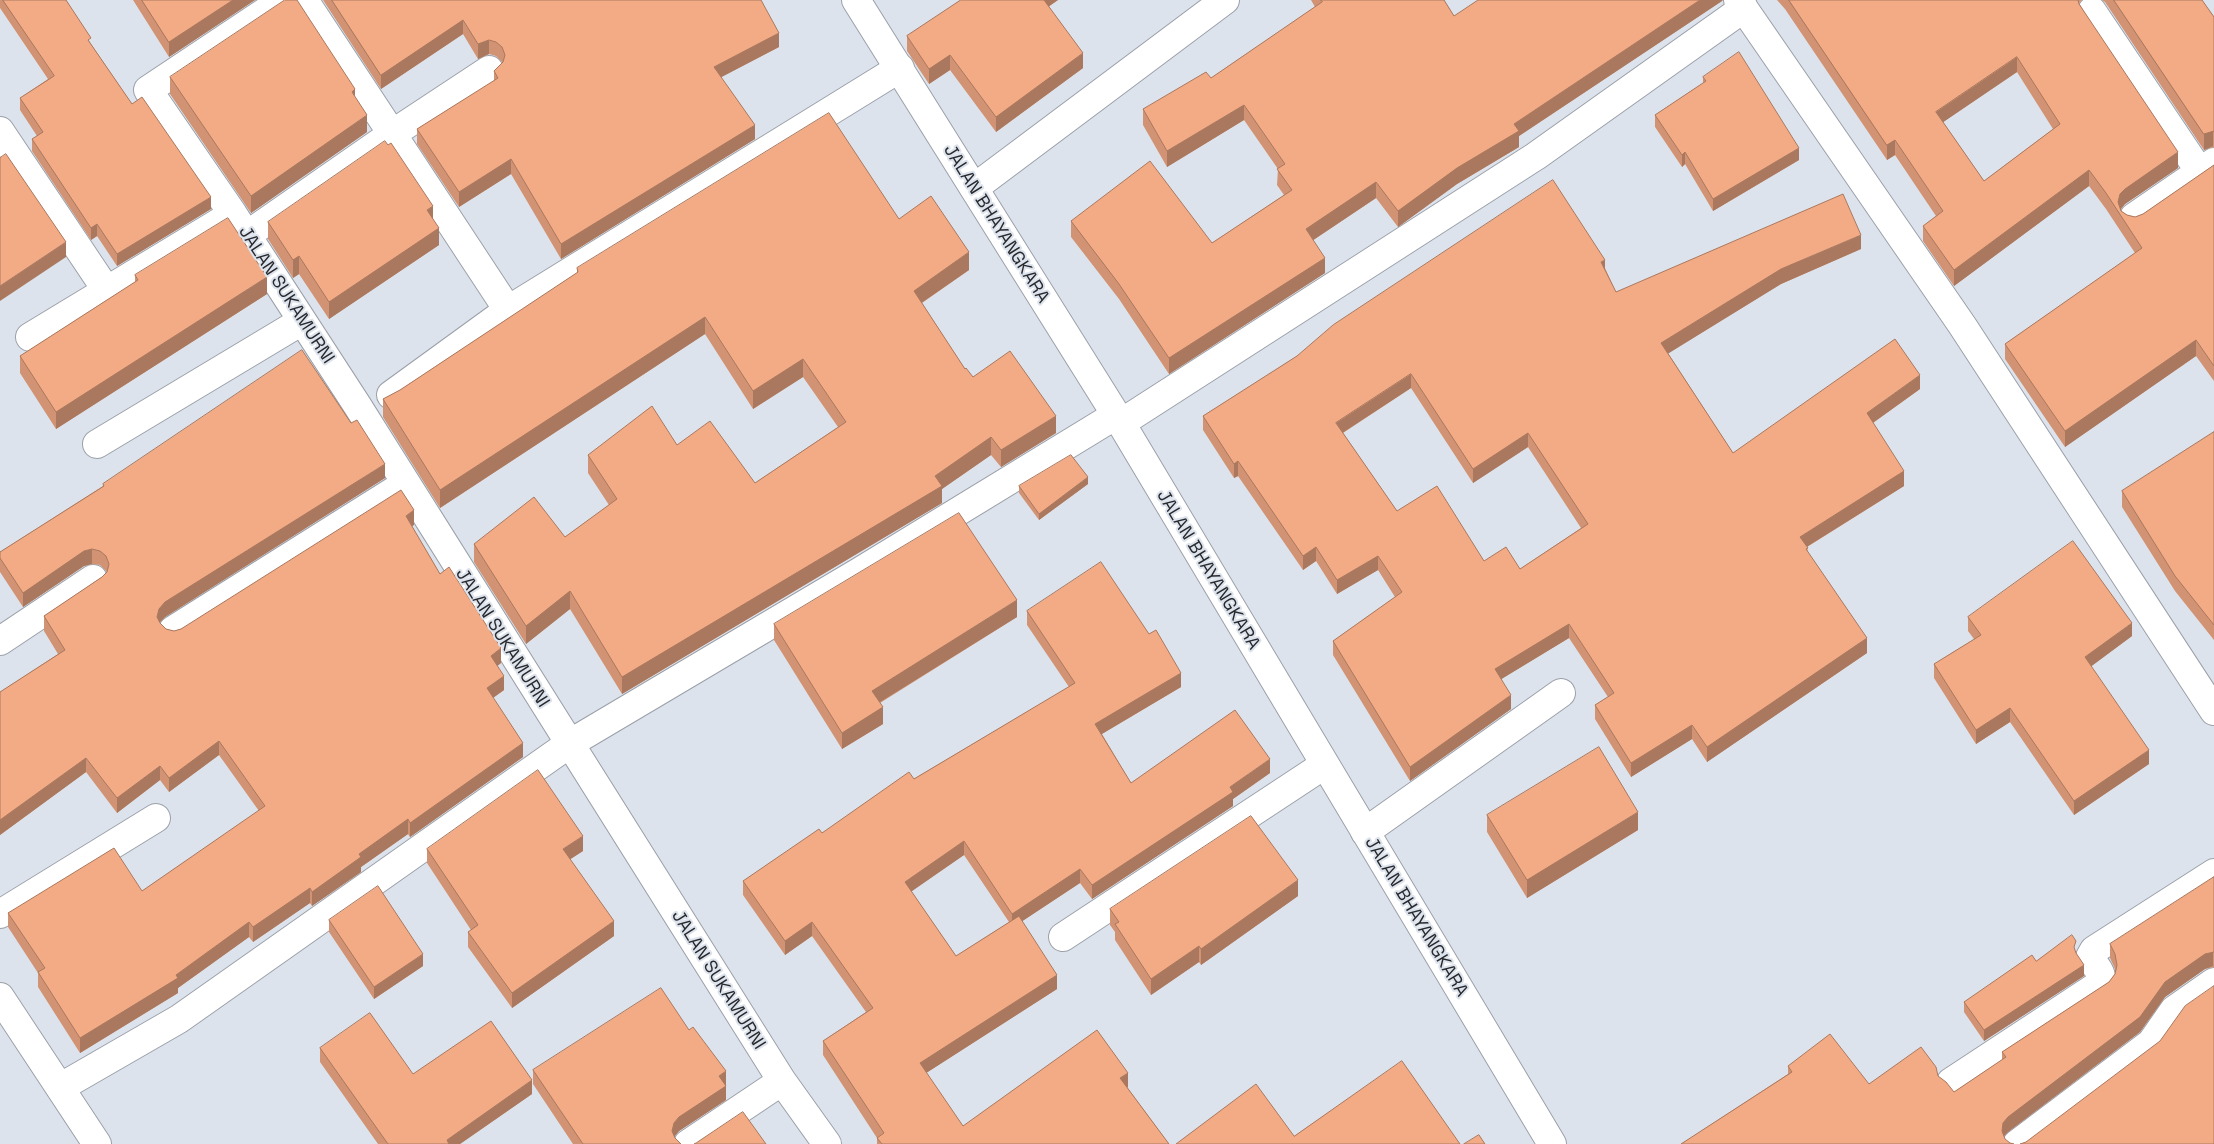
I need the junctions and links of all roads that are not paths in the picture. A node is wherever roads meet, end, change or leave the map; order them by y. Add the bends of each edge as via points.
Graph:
1 (287, 0) edge
2 (856, 0) edge
3 (1225, 0) edge
4 (1741, 4) edge
5 (2092, 11) dead end
6 (900, 68) junction
7 (489, 70) dead end
8 (0, 132) edge
9 (392, 134) junction
10 (2207, 167) edge
11 (974, 188) junction
12 (2134, 217) edge
13 (240, 225) junction
14 (107, 291) junction
15 (508, 310) junction
16 (302, 321) junction
17 (30, 337) dead end
18 (391, 395) edge
19 (1118, 419) junction
20 (97, 444) dead end
21 (405, 484) junction
22 (93, 579) dead end
23 (173, 630) edge
24 (0, 641) edge
25 (1560, 694) dead end
26 (2214, 711) edge
27 (569, 744) junction
28 (1324, 765) junction
29 (156, 818) dead end
30 (1365, 832) junction
31 (2214, 873) edge
32 (0, 914) edge
33 (1063, 937) dead end
34 (2214, 982) edge
35 (0, 997) edge
36 (782, 1081) junction
37 (1951, 1082) dead end
38 (61, 1087) junction
39 (97, 1144) edge
40 (688, 1144) edge
41 (827, 1144) edge
42 (1552, 1144) edge
43 (2018, 1144) edge

1 - 9 street via 306,3
1 - 13 street, JALAN SUKAMURNI via 148,90
2 - 6 street, JALAN BHAYANGKARA
3 - 11 street
4 - 19 street via 1536,156
4 - 26 street via 1962,325
5 - 10 street
6 - 11 street, JALAN BHAYANGKARA
6 - 15 street
7 - 9 street
8 - 14 street
9 - 13 street
9 - 15 street
10 - 12 street
11 - 19 street, JALAN BHAYANGKARA
13 - 14 street
13 - 16 street, JALAN SUKAMURNI
14 - 17 street
15 - 18 street
16 - 20 street
16 - 21 street, JALAN SUKAMURNI
19 - 27 street
19 - 28 street, JALAN BHAYANGKARA
21 - 23 street
21 - 27 street, JALAN SUKAMURNI
22 - 24 street
25 - 30 street
27 - 36 street, JALAN SUKAMURNI
27 - 38 street via 179,1019
28 - 30 street, JALAN BHAYANGKARA
28 - 33 street
29 - 32 street
30 - 42 street, JALAN BHAYANGKARA
31 - 37 street via 2094,950 2090,957 2101,974 2100,984
34 - 43 street via 2174,1010 2151,1042
35 - 38 street
36 - 40 street
36 - 41 street, JALAN SUKAMURNI
38 - 39 street

